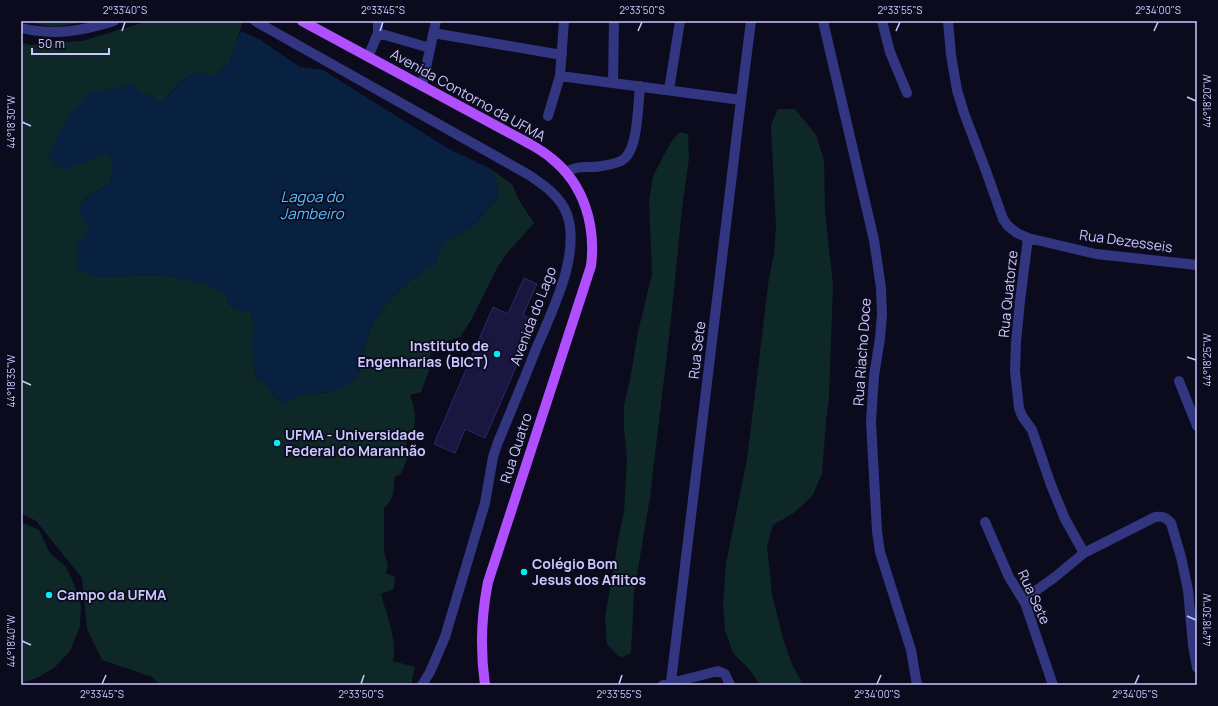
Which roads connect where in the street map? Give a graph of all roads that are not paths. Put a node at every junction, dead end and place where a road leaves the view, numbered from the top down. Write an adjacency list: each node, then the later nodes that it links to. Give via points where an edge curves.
1 (114, 21): 13 (street, via 88,29 63,32)
2 (255, 21): 38 (street, Avenida do Lago, via 530,175 552,191 567,215 570,251 561,288 498,442 484,503 447,630 438,655)
3 (302, 21): 18 (main road, Avenida Contorno da UFMA)
4 (378, 21): 14 (street)
5 (436, 21): 15 (street)
6 (564, 21): 17 (street)
7 (614, 21): 20 (street)
8 (680, 21): 23 (street)
9 (751, 21): 25 (street, Rua Sete)
10 (823, 21): 41 (street, Rua Riacho Doce, via 874,240 881,288 882,315 871,422 877,531 880,552 911,650)
11 (882, 21): 24 (street, via 890,52)
12 (948, 21): 29 (street, Rua Quatorze, via 957,90 964,114 1003,219 1017,233)
13 (21, 28)
14 (378, 32): 16 (street); 18 (street)
15 (434, 33): 16 (street); 17 (street)
16 (430, 48): 21 (street)
17 (562, 54): 19 (street)
18 (368, 57): 21 (main road, Avenida Contorno da UFMA)
19 (560, 76): 20 (street); 26 (street)
20 (613, 83): 22 (street)
21 (422, 86): 27 (main road, Avenida Contorno da UFMA, via 530,144)
22 (640, 86): 23 (street); 27 (street, via 634,142 626,158 611,165 574,168)
23 (669, 90): 25 (street)
24 (907, 93)
25 (741, 100): 37 (street, Rua Sete)
26 (548, 116)
27 (566, 172): 28 (main road, Avenida Contorno da UFMA, via 581,195)
28 (591, 223): 39 (main road, Rua Quatro, via 591,266 488,582 481,634)
29 (1028, 238): 30 (street, Rua Dezesseis, via 1096,254); 34 (street, Rua Quatorze, via 1016,342 1015,372 1019,408 1032,430 1051,485)
30 (1197, 265)
31 (1179, 381): 32 (street)
32 (1197, 426)
33 (985, 522): 35 (street, Rua Sete, via 1009,577)
34 (1084, 553): 35 (street, via 1055,578); 36 (street, via 1155,517 1162,516 1168,519 1181,557 1188,590)
35 (1023, 600): 42 (street, Rua Sete)
36 (1197, 668)
37 (667, 683): 40 (street, via 721,671)
38 (422, 685)
39 (486, 685)
40 (730, 685)
41 (918, 685)
42 (1053, 685)

